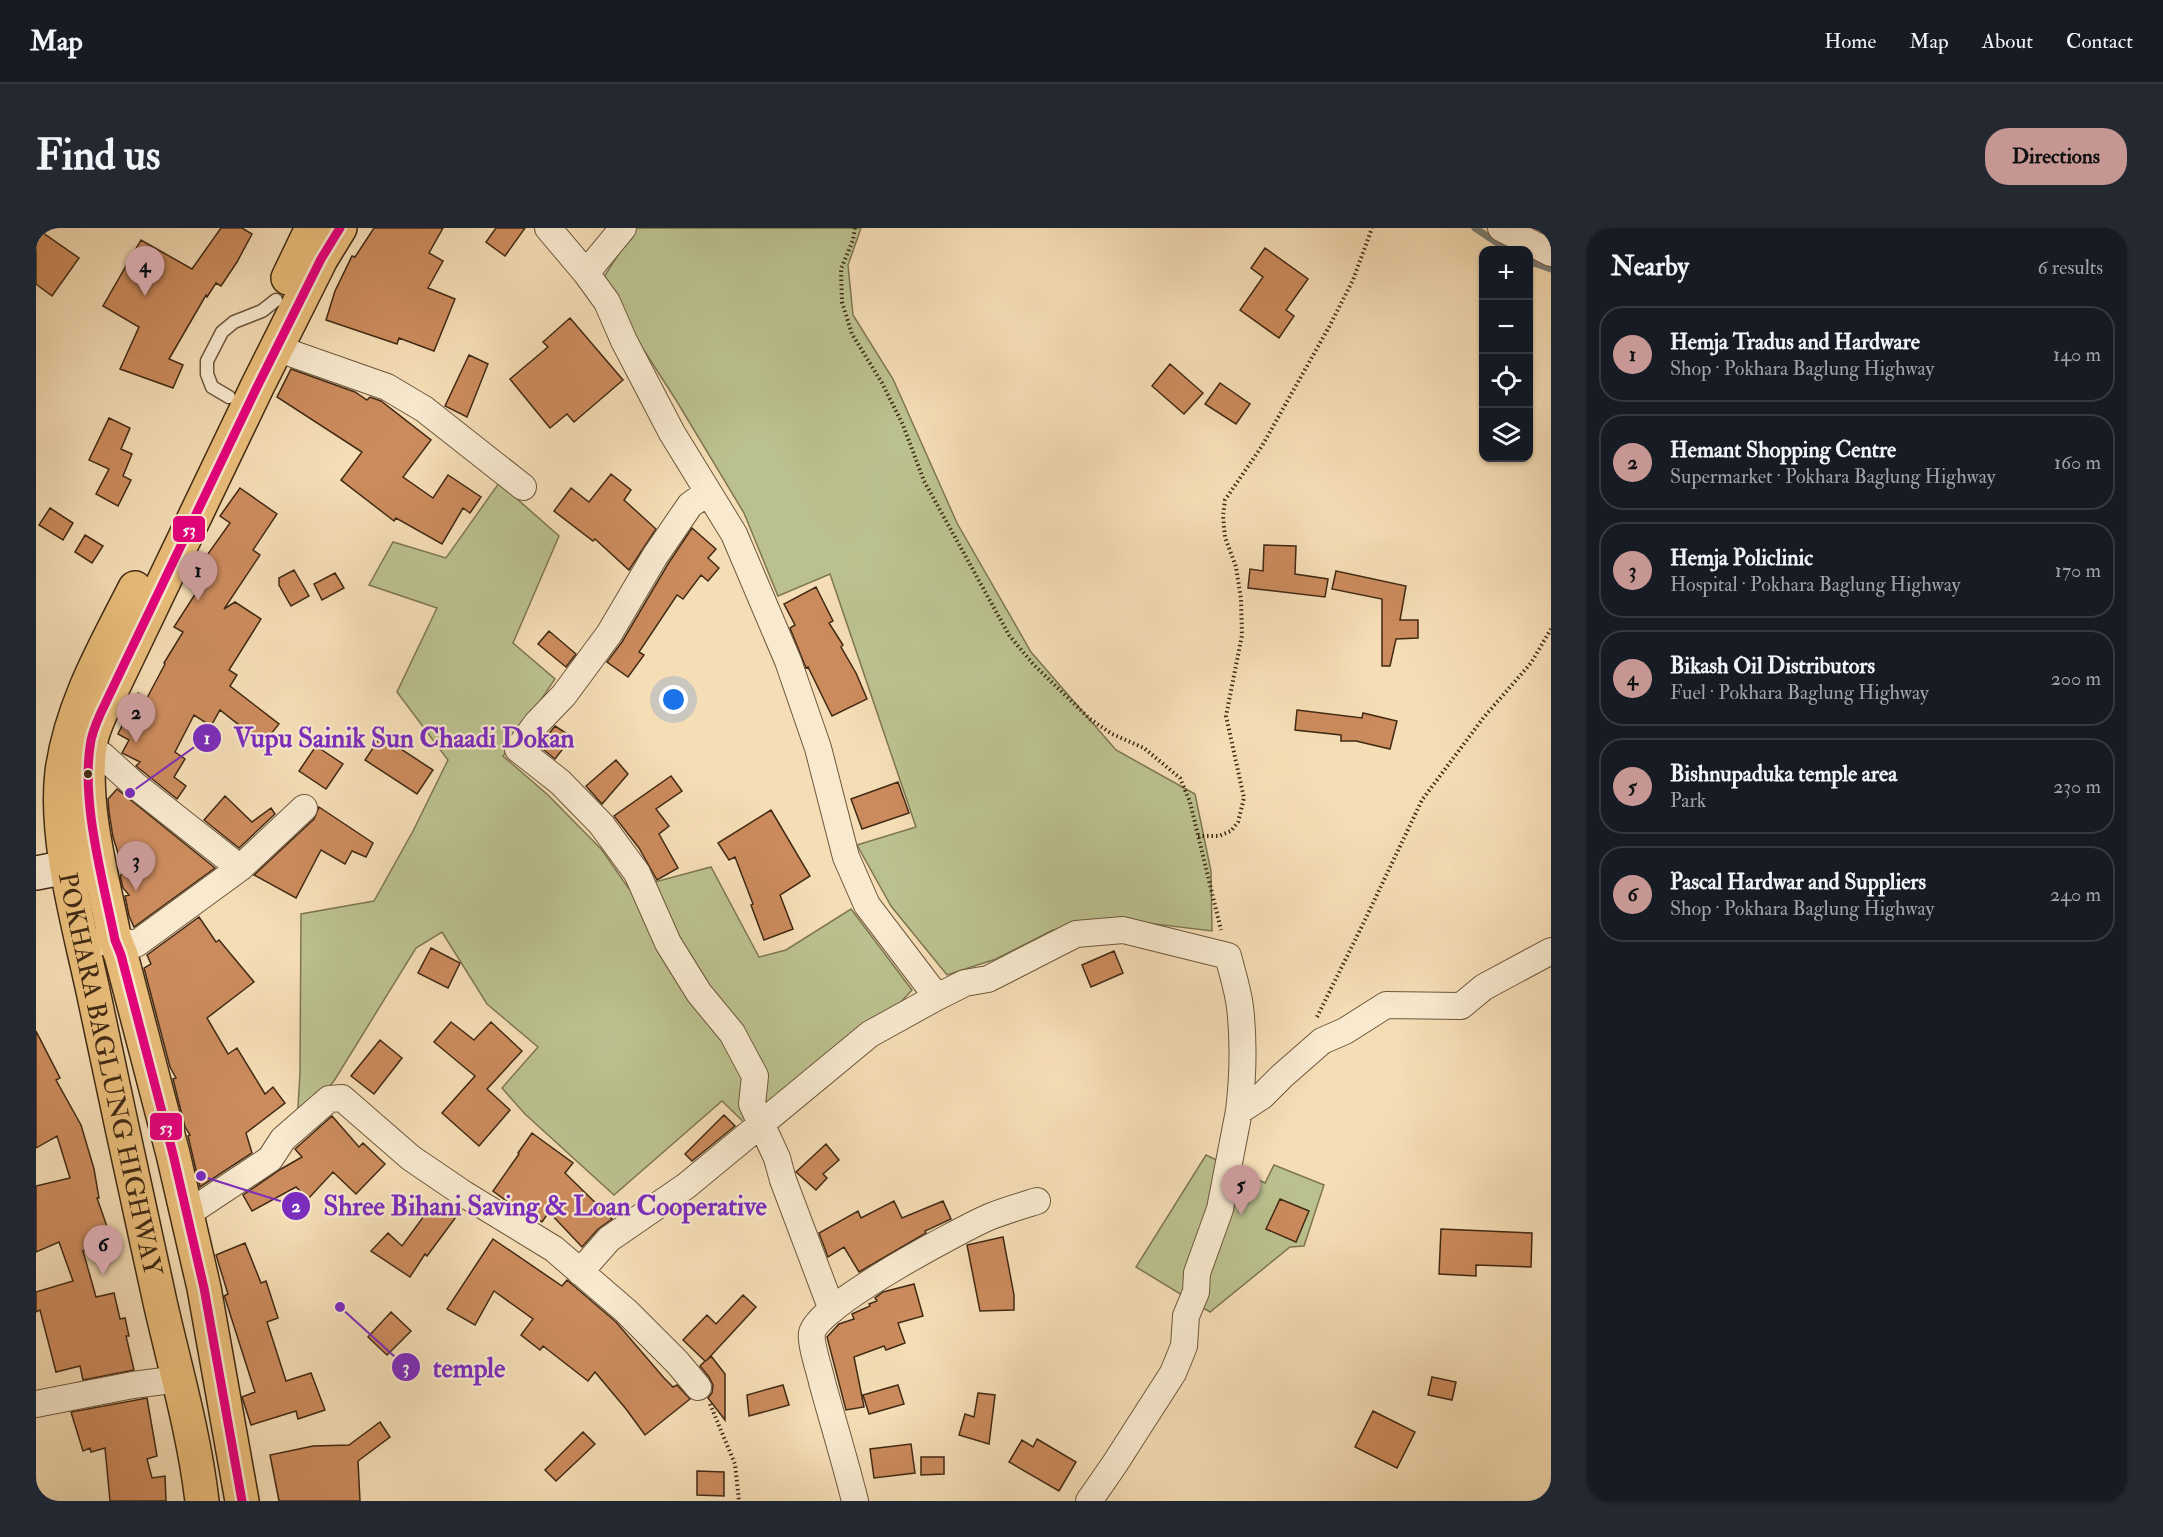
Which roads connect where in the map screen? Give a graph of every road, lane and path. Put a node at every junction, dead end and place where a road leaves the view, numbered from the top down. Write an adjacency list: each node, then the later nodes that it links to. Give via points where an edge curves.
1 (312, 228): 18 (highway, POKHARA BAGLUNG HIGHWAY, via 78,706 70,729 61,789)
2 (340, 228): 10 (highway, POKHARA BAGLUNG HIGHWAY)
3 (548, 228): 9 (street)
4 (623, 228): 9 (street)
5 (855, 228): 16 (path, via 841,269 842,302 852,334 903,425 924,481 1009,635 1090,719 1143,748 1180,778)
6 (1372, 228): 16 (path, via 1353,280 1329,327 1262,446 1226,500 1225,537 1236,567 1242,635 1226,716 1244,798 1238,822 1231,831 1219,836)
7 (1501, 228): 8 (street)
8 (1551, 253)
9 (586, 273): 12 (street, via 607,302 672,433)
10 (276, 348): 11 (street, via 387,387 424,410); 14 (highway, POKHARA BAGLUNG HIGHWAY, via 105,702)
11 (523, 487)
12 (708, 492): 25 (street, via 734,534 788,661 818,748 846,857 867,905); 28 (street, via 690,505 609,634 518,749 560,782 601,824 637,873 668,943 699,993 732,1033 755,1076 752,1104)
13 (1551, 629): 26 (path, via 1531,663 1484,717 1422,800 1316,1018)
14 (90, 748): 17 (highway, POKHARA BAGLUNG HIGHWAY, via 88,783); 19 (street)
15 (304, 808): 19 (street)
16 (1198, 836): 24 (path)
17 (100, 865): 18 (street); 21 (highway, POKHARA BAGLUNG HIGHWAY)
18 (67, 867): 20 (street); 23 (highway, POKHARA BAGLUNG HIGHWAY)
19 (240, 868): 21 (street, via 136,944)
20 (36, 873)
21 (115, 940): 23 (street, via 99,942); 30 (highway, POKHARA BAGLUNG HIGHWAY)
22 (1551, 951): 26 (street, via 1484,987 1461,1006 1386,1005 1322,1041)
23 (85, 954): 33 (highway, POKHARA BAGLUNG HIGHWAY)
24 (1228, 956): 25 (street, via 1123,930 1076,934 988,979 965,982); 27 (street, via 1240,1005 1243,1081)
25 (937, 997): 28 (street, via 870,1034)
26 (1307, 1054): 27 (street, via 1262,1096)
27 (1239, 1111): 40 (street, via 1220,1209 1186,1316 1184,1346 1173,1373)
28 (760, 1123): 31 (street, via 686,1186 609,1239); 32 (street, via 777,1158)
29 (1037, 1201): 32 (street, via 991,1216 943,1239)
30 (187, 1214): 31 (street, via 270,1159 283,1139 329,1099 342,1098 411,1158 554,1249); 37 (highway, POKHARA BAGLUNG HIGHWAY)
31 (580, 1272): 34 (street, via 626,1311)
32 (832, 1310): 39 (street, via 817,1323 812,1334)
33 (179, 1379): 35 (street); 36 (highway, POKHARA BAGLUNG HIGHWAY)
34 (698, 1386): 38 (path, via 712,1408 735,1464)
35 (36, 1404)
36 (202, 1501)
37 (242, 1501)
38 (739, 1501)
39 (855, 1501)
40 (1089, 1501)

